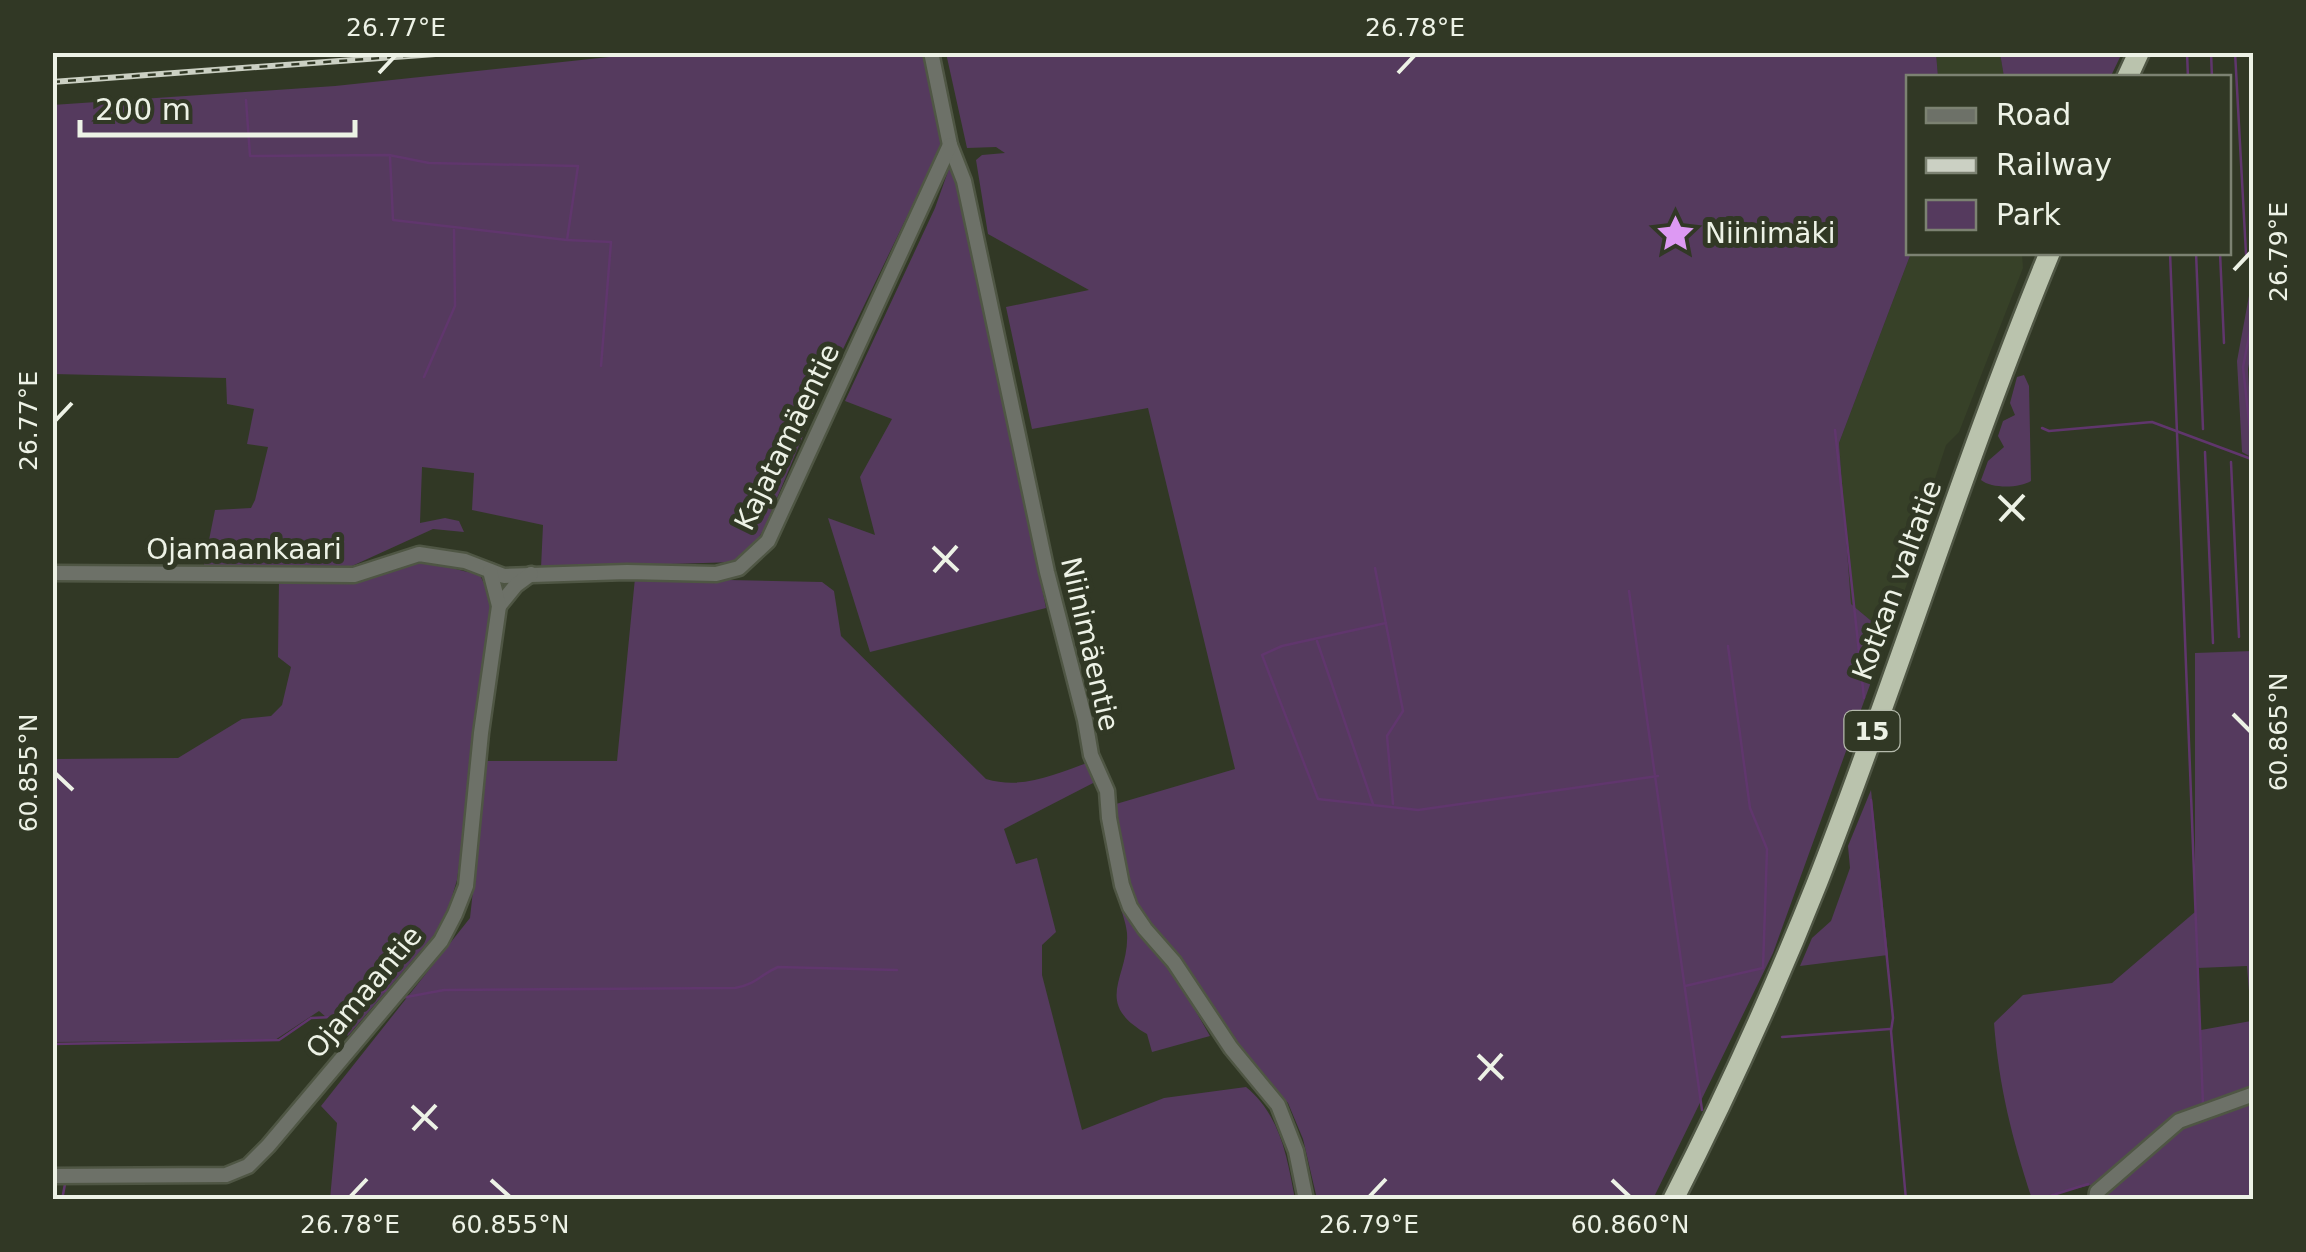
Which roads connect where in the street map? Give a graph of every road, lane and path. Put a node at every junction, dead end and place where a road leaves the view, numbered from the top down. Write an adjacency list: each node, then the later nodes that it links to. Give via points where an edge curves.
1 (931, 52): 4 (street, Niinimäentie)
2 (2139, 52): 3 (highway)
3 (2128, 75)
4 (950, 145): 8 (street, Kajatamäentie, via 757,555 716,574); 12 (street, Niinimäentie, via 964,181 1046,572 1091,755 1107,791 1130,907 1278,1106)
5 (2049, 255): 13 (highway, Kotkan valtatie / 15, via 1817,883)
6 (490, 571): 7 (street, Ojamaankaari, via 419,554 354,575); 8 (street, Kajatamäentie); 9 (street, Ojamaantie)
7 (52, 573)
8 (531, 574): 9 (street)
9 (500, 606): 11 (street, Ojamaantie, via 466,886 440,941 248,1166 212,1177)
10 (2254, 1094): 14 (street, via 2179,1121 2097,1192)
11 (52, 1176)
12 (1306, 1200)
13 (1673, 1200)
14 (2096, 1200)

